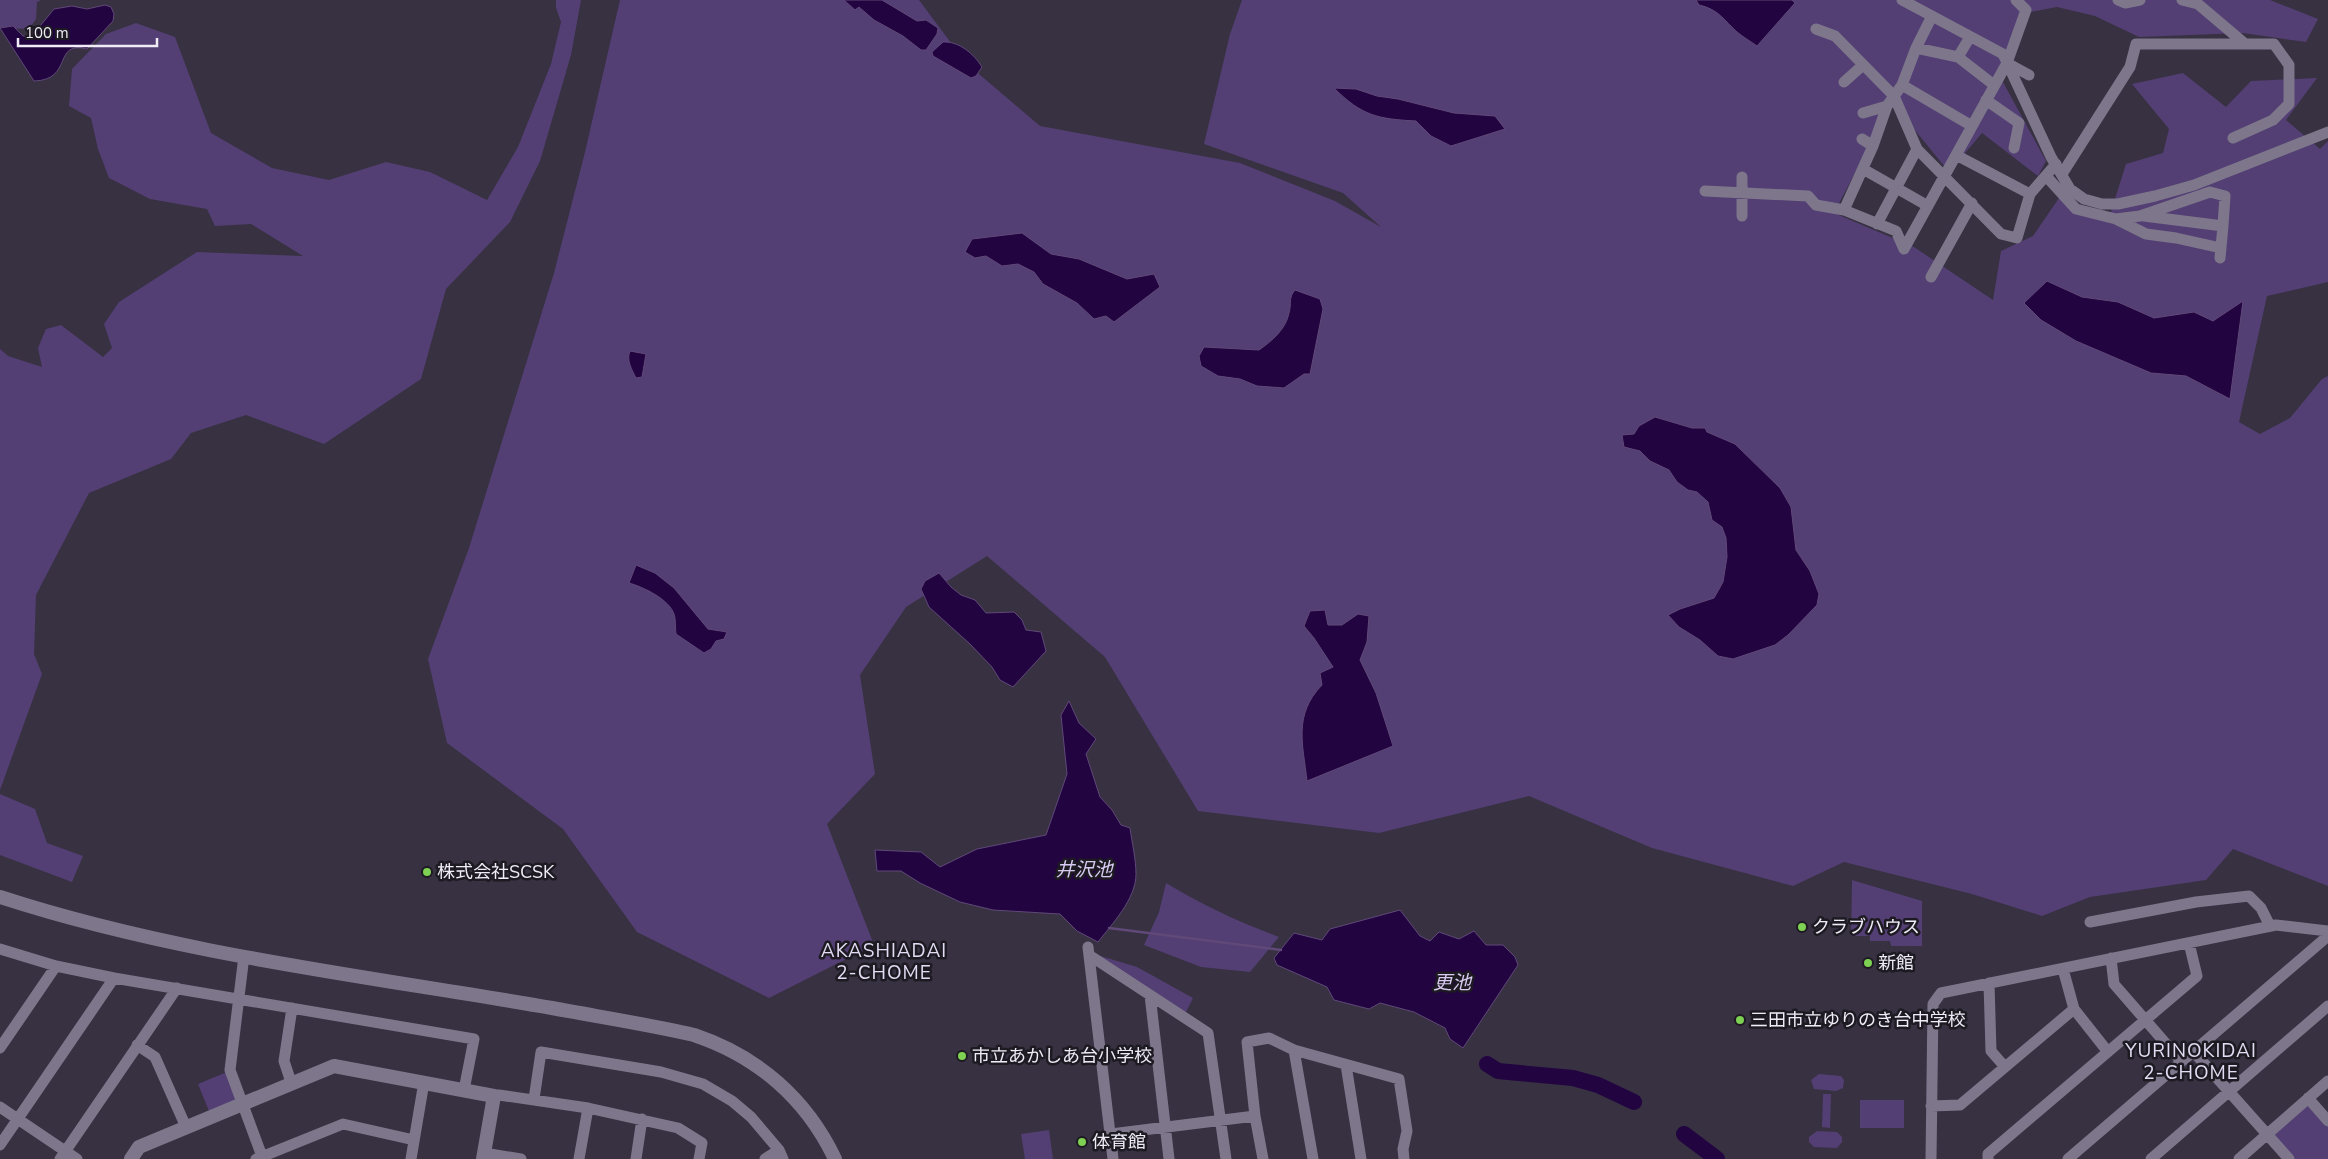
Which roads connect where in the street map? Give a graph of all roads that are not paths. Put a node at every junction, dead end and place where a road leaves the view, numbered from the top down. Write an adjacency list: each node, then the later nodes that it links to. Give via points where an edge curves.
1 (1902, 0): 6 (street)
2 (2016, 0): 12 (street, via 2026,10)
3 (2118, 0): 4 (street, via 2125,3)
4 (2140, 0)
5 (2182, 0): 9 (street, via 2198,4)
6 (1932, 16): 8 (street); 10 (street)
7 (1816, 30): 13 (street, via 1835,36)
8 (1970, 37): 11 (street); 12 (street, via 2003,54)
9 (2244, 43): 23 (street, via 2274,44 2288,65 2289,104 2273,120); 30 (street, via 2136,44 2130,67)
10 (1916, 48): 11 (street); 16 (street)
11 (1958, 57): 17 (street)
12 (2007, 63): 14 (street); 17 (street); 30 (street)
13 (1863, 65): 15 (street); 19 (street)
14 (2029, 75)
15 (1844, 82)
16 (1902, 84): 19 (street); 21 (street)
17 (1994, 85): 18 (street)
18 (1986, 100): 21 (street); 26 (street, via 2019,123)
19 (1890, 101): 20 (street); 25 (street); 27 (street)
20 (1863, 113)
21 (1972, 126): 28 (street)
22 (2328, 132): 30 (street, via 2194,185 2118,204 2084,199 2070,189)
23 (2233, 138)
24 (1862, 139): 25 (street)
25 (1873, 146): 29 (street)
26 (2014, 148)
27 (1917, 149): 31 (street); 34 (street)
28 (1956, 155): 31 (street); 37 (street)
29 (1864, 169): 34 (street); 41 (street)
30 (2059, 169): 32 (street)
31 (1945, 175): 39 (street); 40 (street)
32 (2046, 176): 37 (street); 44 (street, via 2076,209)
33 (1742, 177): 36 (street)
34 (1897, 188): 40 (street); 46 (street)
35 (1705, 191): 36 (street)
36 (1742, 192): 41 (street, via 1808,196 1816,205); 42 (street)
37 (2030, 194): 39 (street, via 2017,238 2001,234)
38 (2188, 201): 43 (street); 45 (street); 47 (street, via 2210,192 2226,196)
39 (1972, 203): 48 (street)
40 (1928, 206): 46 (street, via 1904,249 1896,232)
41 (1844, 210): 46 (street)
42 (1742, 216)
43 (2140, 216): 44 (street); 45 (street)
44 (2116, 219): 47 (street, via 2146,234 2176,238 2221,253)
45 (2184, 220): 47 (street)
46 (1878, 224)
47 (2223, 226)
48 (1931, 277)
49 (0, 896): 56 (street, via 118,931)
50 (2090, 922): 51 (street, via 2196,902 2249,896 2261,908)
51 (2270, 926): 52 (street); 54 (street)
52 (2328, 931)
53 (2328, 936): 72 (street)
54 (2189, 943): 57 (street); 68 (street, via 2197,976)
55 (0, 949): 58 (street)
56 (244, 956): 64 (street); 112 (street, via 670,1029 716,1042 758,1065 793,1096 824,1137)
57 (2112, 958): 59 (street); 68 (street, via 2114,984)
58 (56, 966): 60 (street); 70 (street)
59 (2063, 969): 61 (street); 67 (street)
60 (114, 978): 62 (street); 90 (street)
61 (1989, 983): 76 (street, via 1991,1051); 86 (street, via 1941,993 1933,1004)
62 (177, 988): 64 (street); 69 (street)
63 (1150, 995): 92 (street, via 1208,1033); 95 (street); 96 (street, via 1088,951)
64 (238, 998): 66 (street); 85 (street, via 230,1070)
65 (2328, 1006): 81 (street)
66 (292, 1008): 78 (street, via 284,1061); 80 (street, via 474,1039)
67 (2074, 1009): 73 (street); 76 (street)
68 (2145, 1021): 73 (street); 74 (street)
69 (137, 1046): 94 (street, via 155,1057); 100 (street)
70 (0, 1048)
71 (1294, 1050): 75 (street); 89 (street, via 1269,1038 1247,1042); 117 (street)
72 (2193, 1051): 74 (street); 81 (street)
73 (2108, 1052): 121 (street, via 1988,1154)
74 (2181, 1061): 122 (street)
75 (1346, 1065): 118 (street); 119 (street, via 1399,1079 1407,1131 1402,1149)
76 (2005, 1067): 86 (street, via 1960,1105)
77 (2328, 1081): 83 (street)
78 (291, 1082): 79 (street, via 334,1066); 85 (street)
79 (424, 1082): 80 (street); 98 (street)
80 (464, 1090): 82 (street)
81 (2230, 1093): 97 (street); 123 (street)
82 (494, 1096): 84 (street); 102 (street)
83 (2308, 1098): 93 (street); 97 (street)
84 (534, 1099): 88 (street); 101 (street, via 541,1052 661,1072 703,1084 732,1101 752,1117)
85 (242, 1103): 94 (street); 103 (street)
86 (1931, 1106): 120 (street)
87 (0, 1107): 90 (street)
88 (588, 1108): 91 (street); 108 (street)
89 (1255, 1116): 92 (street); 116 (street)
90 (18, 1119): 99 (street); 100 (street)
91 (642, 1119): 109 (street); 110 (street, via 678,1128 702,1143)
92 (1221, 1120): 95 (street); 115 (street)
93 (2328, 1122)
94 (186, 1127): 105 (street, via 139,1147)
95 (1165, 1128): 96 (street); 114 (street)
96 (1111, 1134): 113 (street)
97 (2267, 1134): 124 (street); 125 (street)
98 (414, 1140): 103 (street, via 343,1124); 106 (street)
99 (0, 1145)
100 (62, 1155): 104 (street)
101 (781, 1155): 111 (street)
102 (484, 1156): 107 (street)
103 (260, 1158)
104 (77, 1159)
105 (131, 1159)
106 (411, 1159)
107 (521, 1159)
108 (579, 1159)
109 (636, 1159)
110 (699, 1159)
111 (765, 1159)
112 (835, 1159)
113 (1113, 1159)
114 (1169, 1159)
115 (1226, 1159)
116 (1263, 1159)
117 (1313, 1159)
118 (1361, 1159)
119 (1404, 1159)
120 (1931, 1159)
121 (1988, 1159)
122 (2068, 1159)
123 (2151, 1159)
124 (2239, 1159)
125 (2289, 1159)

